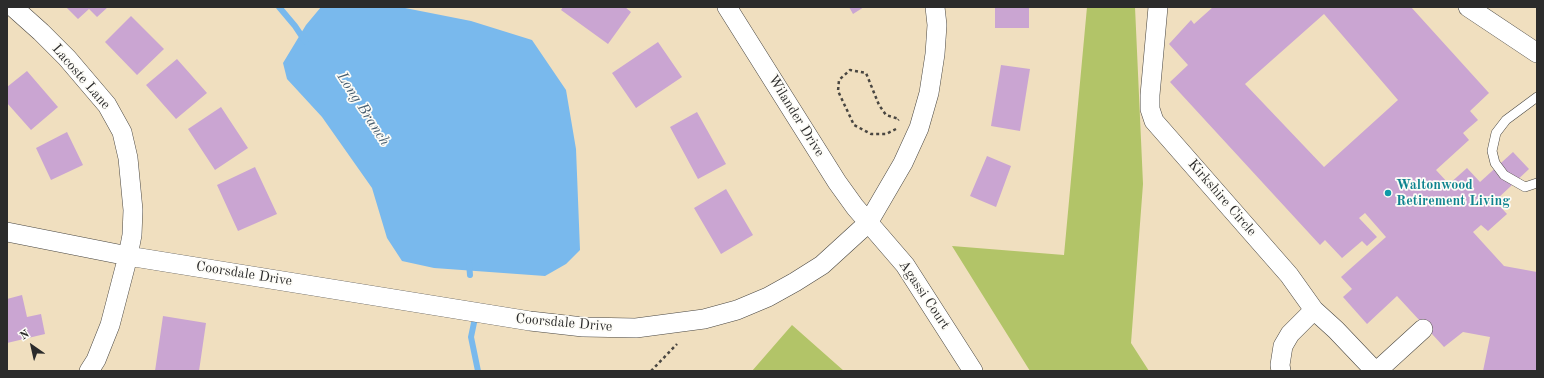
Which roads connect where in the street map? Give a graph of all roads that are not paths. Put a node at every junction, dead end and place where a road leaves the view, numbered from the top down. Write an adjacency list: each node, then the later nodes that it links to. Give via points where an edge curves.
1 (12, 7): 11 (street, Lacoste Lane, via 41,32 88,82 107,105 122,132 128,158 133,210)
2 (727, 7): 9 (street, Wilander Drive, via 837,182)
3 (935, 7): 9 (street, Coorsdale Drive, via 935,54 929,93 919,128 903,163)
4 (1158, 7): 12 (street, Kirkshire Circle, via 1150,95 1154,121 1289,275)
5 (1468, 7): 6 (street)
6 (1537, 53)
7 (1537, 96): 8 (lane, via 1506,120 1496,133 1492,151 1495,163 1504,175 1525,188)
8 (1537, 183)
9 (868, 223): 11 (street, Coorsdale Drive, via 822,265 768,297 737,310 704,319 636,328 583,327 530,321); 15 (street, Agassi Court, via 905,265)
10 (7, 232): 11 (street, Coorsdale Drive)
11 (128, 256): 14 (street, Lacoste Lane, via 110,325)
12 (1314, 310): 16 (street, via 1290,334 1283,346); 17 (street, Kirkshire Circle)
13 (1423, 329): 17 (street)
14 (89, 371)
15 (973, 371)
16 (1281, 371)
17 (1376, 371)

